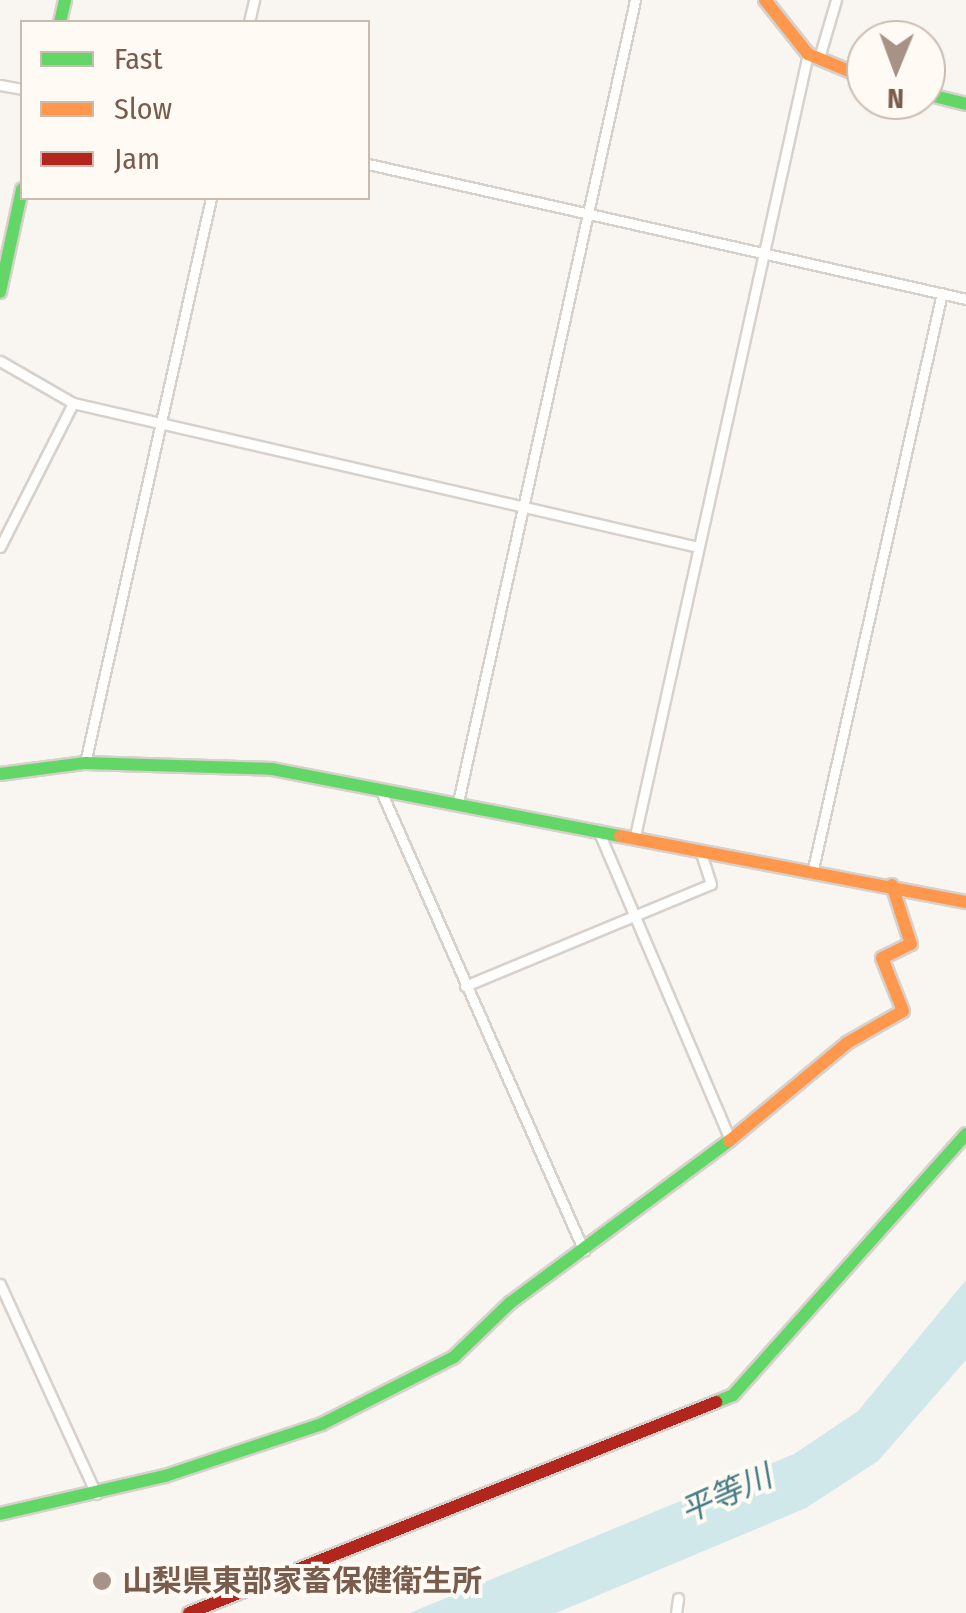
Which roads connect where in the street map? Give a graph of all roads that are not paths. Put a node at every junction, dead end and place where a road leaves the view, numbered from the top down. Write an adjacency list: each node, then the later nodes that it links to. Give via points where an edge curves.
1 (635, 0): 9 (street)
2 (765, 0): 4 (street)
3 (836, 0): 4 (street)
4 (813, 58): 5 (street); 10 (street)
5 (846, 70)
6 (370, 164): 9 (street)
7 (20, 198): 11 (street)
8 (211, 200): 16 (street)
9 (588, 214): 10 (street); 17 (street)
10 (764, 251): 12 (street); 18 (street)
11 (0, 292)
12 (942, 294): 13 (street); 27 (street)
13 (966, 299)
14 (0, 361): 15 (street)
15 (72, 404): 16 (street); 19 (street)
16 (162, 425): 17 (street); 20 (street)
17 (522, 505): 18 (street); 23 (street)
18 (698, 546): 25 (street)
19 (0, 547)
20 (84, 763): 21 (street); 22 (street, via 272,769)
21 (0, 774)
22 (378, 786): 23 (street); 31 (street)
23 (458, 802): 24 (street)
24 (598, 830): 25 (street); 30 (street)
25 (635, 836): 26 (street)
26 (700, 849): 27 (street); 30 (street, via 711,884)
27 (813, 868): 28 (street)
28 (892, 885): 29 (street); 33 (street, via 911,944 882,958 903,1011 870,1025)
29 (966, 902)
30 (633, 914): 31 (street); 33 (street)
31 (465, 986): 34 (street)
32 (966, 1134): 39 (street, via 733,1395)
33 (730, 1140): 34 (street)
34 (584, 1251): 36 (street, via 510,1303 434,1370 322,1424)
35 (0, 1284): 36 (street)
36 (96, 1494): 37 (street)
37 (0, 1514)
38 (678, 1598): 40 (street)
39 (189, 1613)
40 (676, 1613)

